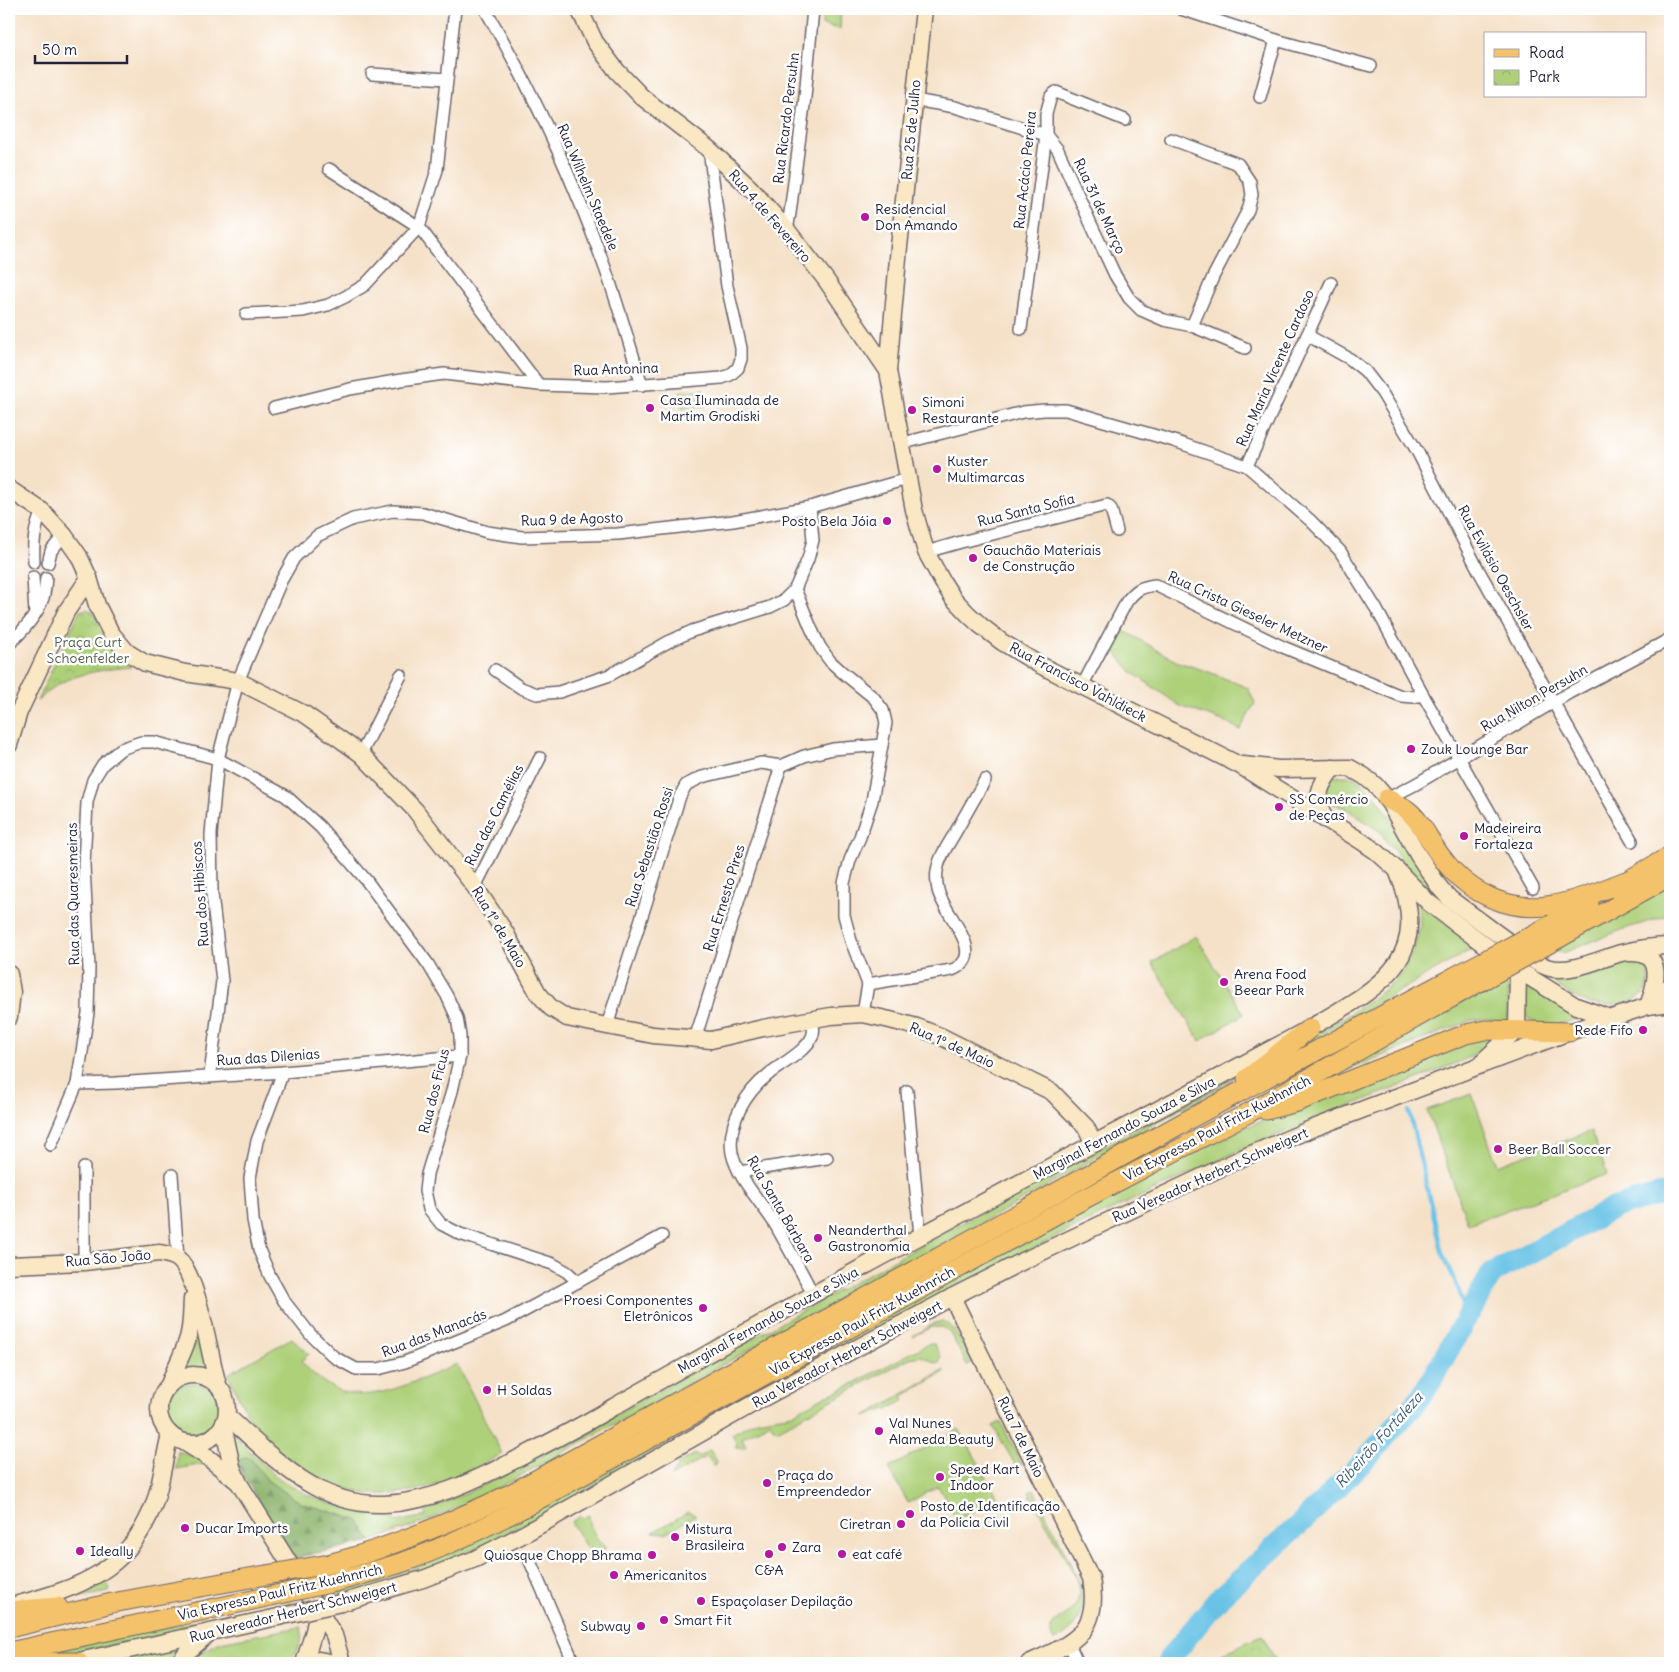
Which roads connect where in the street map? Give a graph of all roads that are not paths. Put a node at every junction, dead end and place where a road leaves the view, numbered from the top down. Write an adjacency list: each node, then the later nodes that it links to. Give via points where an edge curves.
1 (455, 9): 10 (street)
2 (485, 9): 28 (street, Rua Wilhelm Staedele, via 519,68 562,161 605,268)
3 (579, 9): 16 (street, Rua 4 de Fevereiro, via 594,42 617,71 642,97)
4 (813, 9): 19 (street, Rua Ricardo Persuhn, via 805,97)
5 (924, 9): 12 (street, Rua 25 de Julho)
6 (1181, 9): 7 (street)
7 (1276, 40): 8 (street); 11 (street)
8 (1371, 66)
9 (372, 74): 10 (street)
10 (447, 80): 18 (street, via 437,170)
11 (1260, 97)
12 (914, 100): 14 (street, via 955,106); 26 (street, Rua 25 de Julho)
13 (1126, 120): 14 (street, Rua Acácio Pereira, via 1056,92 1048,102)
14 (1046, 134): 22 (street, Rua 31 de Março, via 1058,150 1090,224 1129,298 1141,310 1164,320); 23 (street, Rua Acácio Pereira)
15 (1171, 139): 22 (street, via 1238,164 1250,182 1252,195 1248,210)
16 (709, 149): 19 (street, Rua 4 de Fevereiro, via 751,189); 28 (street, Rua Antonina, via 727,286 741,359 738,368 722,378)
17 (329, 169): 18 (street)
18 (419, 227): 21 (street, via 365,285 346,297 303,311); 27 (street)
19 (786, 230): 26 (street, Rua 4 de Fevereiro, via 826,280)
20 (1331, 283): 24 (street, Rua Maria Vicente Cardoso)
21 (246, 314)
22 (1192, 326): 25 (street, Rua 31 de Março)
23 (1021, 329)
24 (1307, 335): 31 (street, Rua Maria Vicente Cardoso); 53 (street, Rua Evilásio Oeschsler, via 1350,359 1365,371 1382,393)
25 (1245, 348)
26 (888, 371): 30 (street, Rua Francisco Vahldieck)
27 (539, 385): 28 (street, Rua Antonina); 29 (street, Rua Antonina, via 444,374 350,389)
28 (642, 385)
29 (274, 408)
30 (900, 444): 31 (street, via 1023,412 1066,410); 32 (street, Rua Francisco Vahldieck)
31 (1247, 466): 52 (street, via 1311,521 1340,551 1377,610)
32 (907, 479): 34 (street, Rua 9 de Agosto); 38 (street, Rua Francisco Vahldieck)
33 (9, 489): 35 (street, Rua 1º de Maio)
34 (810, 507): 44 (street, via 813,540); 50 (street, Rua 9 de Agosto, via 733,522 569,536 522,537 487,532 423,513 393,511 353,519 317,536 294,558)
35 (42, 511): 37 (street, Rua 1º de Maio); 39 (street, via 33,538)
36 (1117, 531): 38 (street, Rua Santa Sofia, via 1111,508 1107,505)
37 (64, 535): 40 (street, via 51,551); 43 (street, Rua 1º de Maio)
38 (926, 552): 51 (street, Rua Francisco Vahldieck, via 953,598 980,626 1038,664)
39 (34, 562)
40 (48, 563)
41 (33, 577): 45 (street)
42 (46, 578): 45 (street, via 44,597)
43 (89, 578): 50 (street, Rua 1º de Maio, via 97,605 111,633 127,652 145,662 177,671); 54 (street, via 66,612 49,647 19,712)
44 (796, 589): 48 (street, via 770,608 692,631 610,675 559,692 537,694 521,688); 55 (street, via 811,628 830,661 874,698 883,710 886,724)
45 (34, 613): 47 (street)
46 (1670, 639): 53 (street, Rua Nilton Persuhn)
47 (9, 644)
48 (495, 670)
49 (400, 675): 56 (street)
50 (238, 682): 56 (street, Rua 1º de Maio, via 306,714); 59 (street, Rua dos Hibiscos)
51 (1082, 686): 52 (street, Rua Crista Gieseler Metzner, via 1132,594 1142,586 1155,585 1283,647 1401,696); 60 (street, Rua Francisco Vahldieck)
52 (1423, 695): 58 (street)
53 (1554, 702): 58 (street, Rua Nilton Persuhn); 66 (street, Rua Evilásio Oeschsler)
54 (9, 745)
55 (882, 745): 61 (street, Rua Sebastião Rossi, via 833,749); 78 (street, via 872,801 844,883 844,914)
56 (361, 754): 71 (street, Rua 1º de Maio, via 415,810)
57 (540, 758): 71 (street, Rua das Camélias)
58 (1459, 759): 64 (street, Rua Nilton Persuhn); 72 (street)
59 (218, 760): 92 (street, Rua dos Ficus, via 286,796 320,828 366,880 428,964 447,996 457,1018); 95 (street, Rua dos Hibiscos, via 211,834 212,894 222,981); 96 (street, Rua das Quaresmeiras, via 154,742 141,742 121,749 103,764 93,780 87,802 84,865 88,1013)
60 (1239, 765): 62 (street, Rua Francisco Vahldieck, via 1279,769); 65 (street, Rua Francisco Vahldieck)
61 (781, 766): 87 (street, Rua Sebastião Rossi, via 760,763 694,780 682,790); 91 (street, Rua Ernesto Pires)
62 (1333, 768): 64 (street, Rua Francisco Vahldieck, via 1350,768 1376,785); 65 (street, via 1320,789 1319,805)
63 (985, 780): 78 (street, via 943,854 937,871 938,890 944,907 966,946 964,962 952,970)
64 (1387, 798): 70 (main road, via 1416,819 1457,876 1494,900 1534,908 1568,902); 75 (street, Rua Francisco Vahldieck, via 1440,888 1450,899 1536,962 1561,969)
65 (1324, 819): 68 (street, Rua Francisco Vahldieck, via 1361,841)
66 (1632, 841)
67 (1670, 856): 70 (main road, Via Expressa Paul Fritz Kuehnrich)
68 (1397, 870): 76 (street, Rua Francisco Vahldieck, via 1429,903); 88 (street, Marginal Fernando Souza e Silva, via 1410,916 1407,946 1398,963 1363,997)
69 (1670, 876): 73 (main road, Via Expressa Paul Fritz Kuehnrich)
70 (1626, 881): 73 (main road, Via Expressa Paul Fritz Kuehnrich)
71 (475, 887): 87 (street, Rua 1º de Maio, via 505,932 538,993 551,1008 567,1018)
72 (1533, 888)
73 (1556, 931): 79 (main road, Via Expressa Paul Fritz Kuehnrich, bridge)
74 (1670, 946): 75 (street, Rua Francisco Vahldieck, via 1651,946)
75 (1621, 953): 82 (street, via 1639,952 1654,966 1657,976)
76 (1518, 970): 85 (street, Rua Francisco Vahldieck, via 1576,1006); 89 (street)
77 (9, 974): 84 (street, via 12,992)
78 (868, 984): 83 (street)
79 (1459, 984): 98 (main road, Via Expressa Paul Fritz Kuehnrich); 99 (main road, Via Expressa Paul Fritz Kuehnrich)
80 (1670, 986): 82 (street)
81 (1670, 1003): 82 (street)
82 (1648, 1006): 85 (street)
83 (863, 1014): 86 (street, Rua 1º de Maio); 101 (street, Rua 1º de Maio, via 925,1030 1037,1083 1052,1092 1074,1114 1086,1127)
84 (9, 1017)
85 (1610, 1018): 90 (street, Rua Vereador Herbert Schweigert)
86 (812, 1019): 91 (street, Rua 1º de Maio, via 725,1038); 104 (street, Rua Santa Bárbara, via 814,1028 808,1043 767,1075 737,1114 732,1154)
87 (607, 1026): 91 (street, Rua 1º de Maio)
88 (1310, 1028): 99 (main road, via 1262,1068); 101 (street, Marginal Fernando Souza e Silva)
89 (1517, 1030): 90 (main road); 93 (street); 98 (main road, via 1485,1030 1466,1034 1297,1102 1273,1110)
90 (1569, 1032): 93 (street, Rua Vereador Herbert Schweigert)
91 (695, 1039)
92 (460, 1056): 94 (street, Rua das Dilenias); 111 (street, Rua dos Ficus, via 427,1174 425,1191 429,1210 441,1224 552,1264)
93 (1476, 1067): 114 (street, Rua Vereador Herbert Schweigert, via 1242,1158)
94 (283, 1072): 95 (street, Rua das Dilenias); 111 (street, Rua das Manacás, via 257,1141 250,1178 259,1250 284,1301 310,1334 334,1357 356,1369 378,1370 405,1362 506,1321)
95 (210, 1076): 96 (street, Rua das Dilenias)
96 (77, 1084): 100 (street, Rua das Quaresmeiras)
97 (907, 1091): 107 (street)
98 (1250, 1112): 128 (main road, Via Expressa Paul Fritz Kuehnrich, bridge, via 1073,1205 523,1508 464,1537 414,1558 335,1582)
99 (1195, 1116): 121 (main road, Via Expressa Paul Fritz Kuehnrich, bridge, via 512,1493 457,1519 405,1541 329,1564)
100 (51, 1144)
101 (1094, 1144): 107 (street, Marginal Fernando Souza e Silva)
102 (827, 1158): 104 (street)
103 (84, 1168): 109 (street)
104 (739, 1172): 113 (street, Rua Santa Bárbara, via 774,1223)
105 (172, 1175): 108 (street)
106 (662, 1236): 111 (street, Rua das Manacás)
107 (920, 1236): 113 (street, Marginal Fernando Souza e Silva)
108 (178, 1259): 109 (street, Rua São João, via 159,1253); 112 (street)
109 (84, 1262): 110 (street, Rua São João)
110 (9, 1265)
111 (578, 1282)
112 (192, 1284): 115 (street, via 187,1341); 116 (street)
113 (813, 1294): 117 (street, Marginal Fernando Souza e Silva, via 554,1440 457,1487 416,1500 381,1504 327,1494 284,1468)
114 (952, 1297): 126 (street, Rua Vereador Herbert Schweigert, bridge, via 756,1402 491,1551 450,1569 341,1603); 127 (street, Rua 7 de Maio, via 1090,1578 1093,1611 1080,1635)
115 (169, 1385): 116 (street, via 194,1375); 118 (street, via 160,1400 159,1409 164,1427)
116 (218, 1385): 117 (street, via 227,1405)
117 (225, 1421): 118 (street, via 218,1433 201,1442 192,1443); 119 (street, via 232,1467)
118 (176, 1437): 119 (street); 122 (street, via 143,1529 117,1561 82,1584)
119 (239, 1482): 124 (street)
120 (529, 1560): 135 (street)
121 (112, 1603): 123 (main road); 125 (main road, Via Expressa Paul Fritz Kuehnrich)
122 (9, 1607)
123 (9, 1610)
124 (318, 1612): 132 (street); 134 (street, via 334,1635)
125 (9, 1628)
126 (210, 1633): 130 (street, Rua Vereador Herbert Schweigert); 131 (street, via 186,1653)
127 (1069, 1644): 136 (street, Rua 7 de Maio); 137 (street)
128 (9, 1652)
129 (9, 1662): 130 (main road)
130 (78, 1663)
131 (180, 1663)
132 (305, 1663): 133 (street, via 319,1660)
133 (335, 1663)
134 (342, 1663)
135 (574, 1663)
136 (1030, 1663)
137 (1078, 1663)

